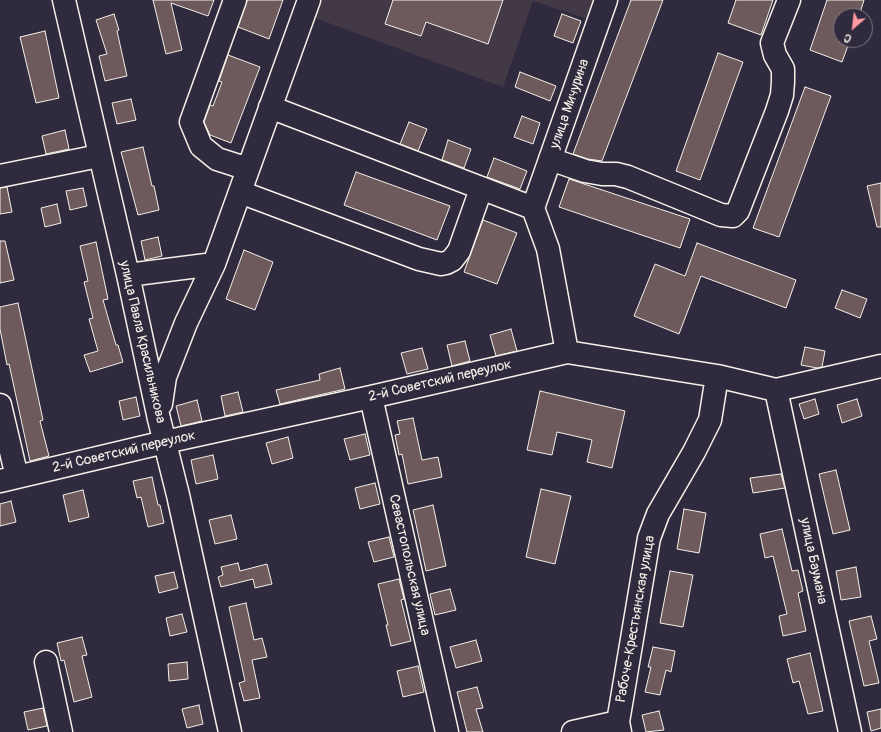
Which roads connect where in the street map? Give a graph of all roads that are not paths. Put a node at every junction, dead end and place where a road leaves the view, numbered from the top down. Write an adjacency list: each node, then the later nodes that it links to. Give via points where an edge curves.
1 (64, 0): 7 (street, улица Павла Красильникова)
2 (235, 0): 9 (street, via 191,122 201,146 217,158)
3 (309, 0): 6 (street)
4 (606, 0): 8 (street, улица Мичурина)
5 (789, 0): 8 (street, via 772,43 783,69 782,95 738,211 733,216 721,215 628,177 585,171)
6 (270, 107): 9 (street); 11 (street)
7 (99, 156): 10 (street); 15 (street, улица Павла Красильникова)
8 (550, 159): 13 (street, улица Мичурина)
9 (248, 169): 12 (street)
10 (0, 176)
11 (481, 189): 12 (street, via 459,250 452,260 441,264 419,259); 13 (street)
12 (240, 192): 14 (street)
13 (533, 208): 16 (street, via 548,249)
14 (214, 264): 15 (street); 22 (street, via 186,323 165,377)
15 (128, 275): 22 (street, улица Павла Красильникова)
16 (567, 352): 18 (street, 2-й Советский переулок); 20 (street, 2-й Советский переулок)
17 (881, 366): 19 (street, 2-й Советский переулок)
18 (717, 376): 19 (street, 2-й Советский переулок); 26 (street, Рабоче-Крестьянская улица, via 710,420 658,514 649,538)
19 (776, 390): 31 (street, улица Баумана)
20 (371, 397): 23 (street, 2-й Советский переулок); 29 (street, Севастопольская улица)
21 (0, 405): 24 (street)
22 (159, 419): 23 (street, улица Павла Красильникова)
23 (165, 442): 24 (street, 2-й Советский переулок); 28 (street, улица Павла Красильникова)
24 (9, 479)
25 (46, 662): 27 (street)
26 (619, 727): 30 (street)
27 (61, 732)
28 (230, 732)
29 (447, 732)
30 (573, 732)
31 (850, 732)

